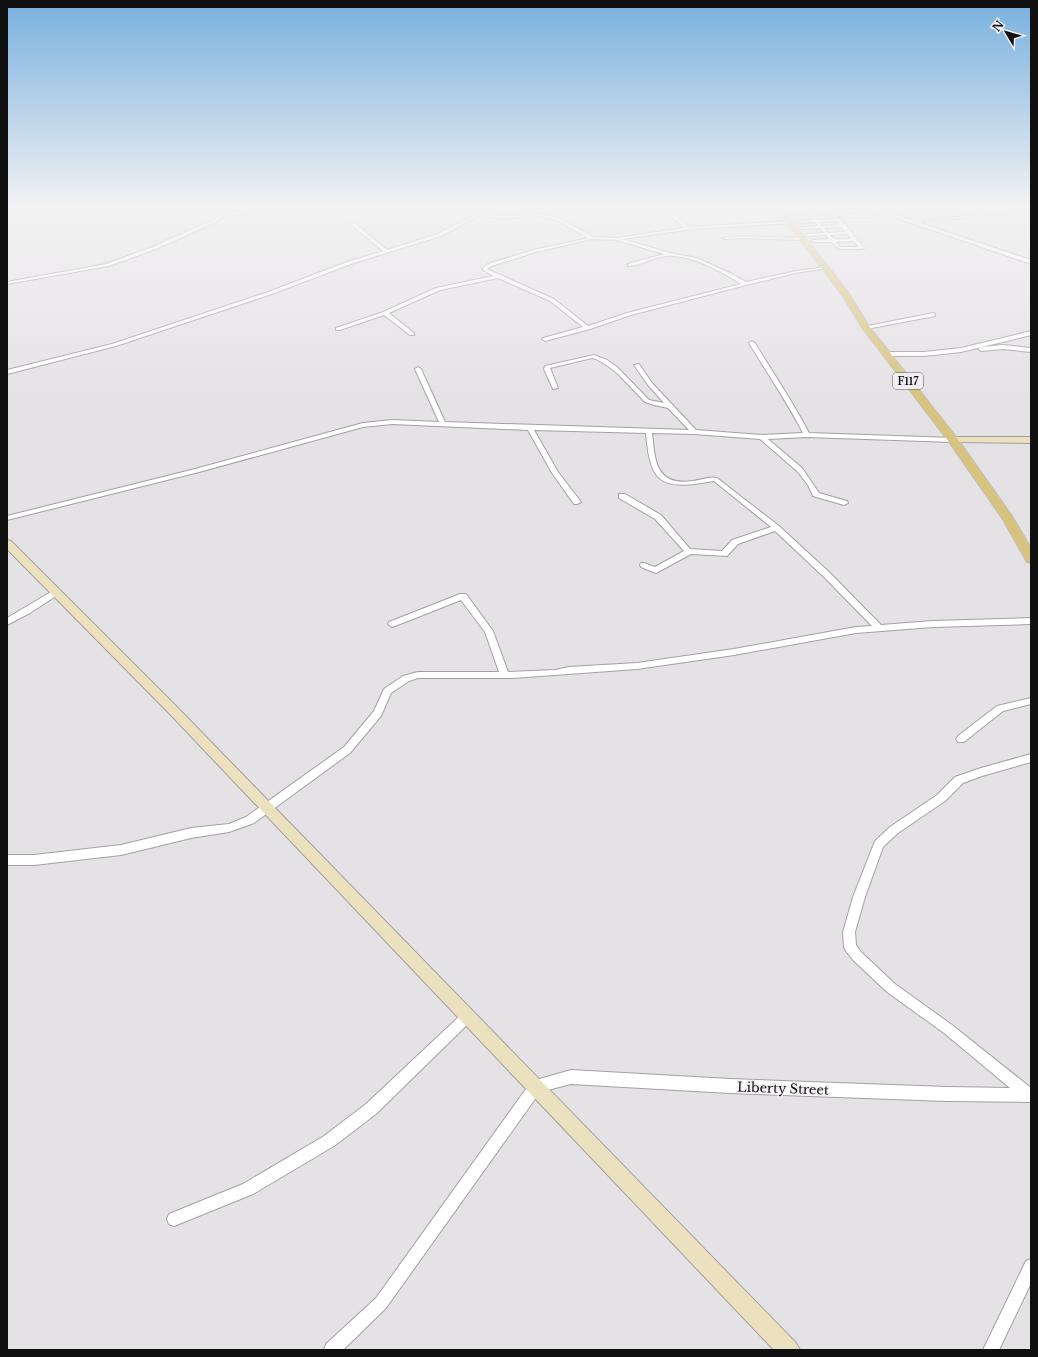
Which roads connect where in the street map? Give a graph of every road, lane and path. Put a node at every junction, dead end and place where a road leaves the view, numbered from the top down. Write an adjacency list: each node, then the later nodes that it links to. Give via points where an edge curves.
1 (72, 271): 8 (street)
2 (327, 271): 24 (street, via 127,341)
3 (489, 271): 7 (street)
4 (723, 271): 9 (street)
5 (801, 271): 9 (street)
6 (828, 271): 12 (main road, F117)
7 (498, 276): 10 (street, via 438,289); 13 (street, via 563,306 572,317)
8 (7, 283)
9 (745, 284): 13 (street, via 629,314)
10 (385, 313): 14 (street); 16 (street)
11 (933, 315): 12 (street)
12 (866, 327): 21 (main road, F117)
13 (588, 328): 17 (street)
14 (338, 329)
15 (1031, 333): 19 (street)
16 (412, 334)
17 (545, 339)
18 (752, 343): 31 (street, via 794,409)
19 (965, 349): 20 (street); 21 (street, via 935,353)
20 (1031, 350)
21 (888, 354): 33 (main road, F117)
22 (637, 365): 26 (street, via 650,384)
23 (418, 369): 27 (street)
24 (7, 372)
25 (556, 388): 26 (street, via 547,367 592,356 615,367 645,400)
26 (671, 406): 30 (street)
27 (443, 424): 28 (street); 38 (street, via 392,422 363,425 197,471)
28 (530, 428): 29 (street); 36 (street, via 555,473)
29 (649, 431): 30 (street); 39 (street, via 655,468 664,481 671,484 715,479)
30 (694, 432): 32 (street)
31 (807, 435): 32 (street); 33 (street)
32 (762, 437): 37 (street, via 803,470 816,494)
33 (953, 440): 34 (main road); 42 (main road, F117, via 1008,518)
34 (1031, 440)
35 (622, 496): 41 (street, via 658,517)
36 (577, 502)
37 (844, 503)
38 (7, 518)
39 (776, 528): 41 (street, via 735,542 724,554); 48 (street)
40 (7, 543): 44 (main road)
41 (688, 551): 43 (street, via 656,570)
42 (1031, 559)
43 (644, 566)
44 (56, 592): 46 (street); 53 (main road)
45 (1031, 621): 48 (street, via 933,624)
46 (7, 622)
47 (392, 624): 49 (street, via 463,596 489,631)
48 (880, 629): 49 (street, via 856,630 637,666)
49 (505, 675): 53 (street, via 418,675 406,678 387,691 378,713 347,750)
50 (1031, 701): 51 (street, via 1000,708)
51 (961, 739)
52 (1031, 758): 57 (street, via 959,780 941,798 894,830 879,844 849,932 850,947 891,988 948,1029)
53 (267, 808): 54 (street, via 250,820 229,828 191,833 121,850 34,860); 55 (main road)
54 (7, 860)
55 (468, 1016): 56 (main road); 58 (street, via 371,1109 329,1141 248,1189)
56 (536, 1087): 57 (street, Liberty Street, via 571,1077 730,1086); 60 (street, via 381,1303); 61 (main road)
57 (1030, 1095)
58 (174, 1219)
59 (1031, 1266): 62 (street)
60 (332, 1350)
61 (789, 1350)
62 (991, 1350)

